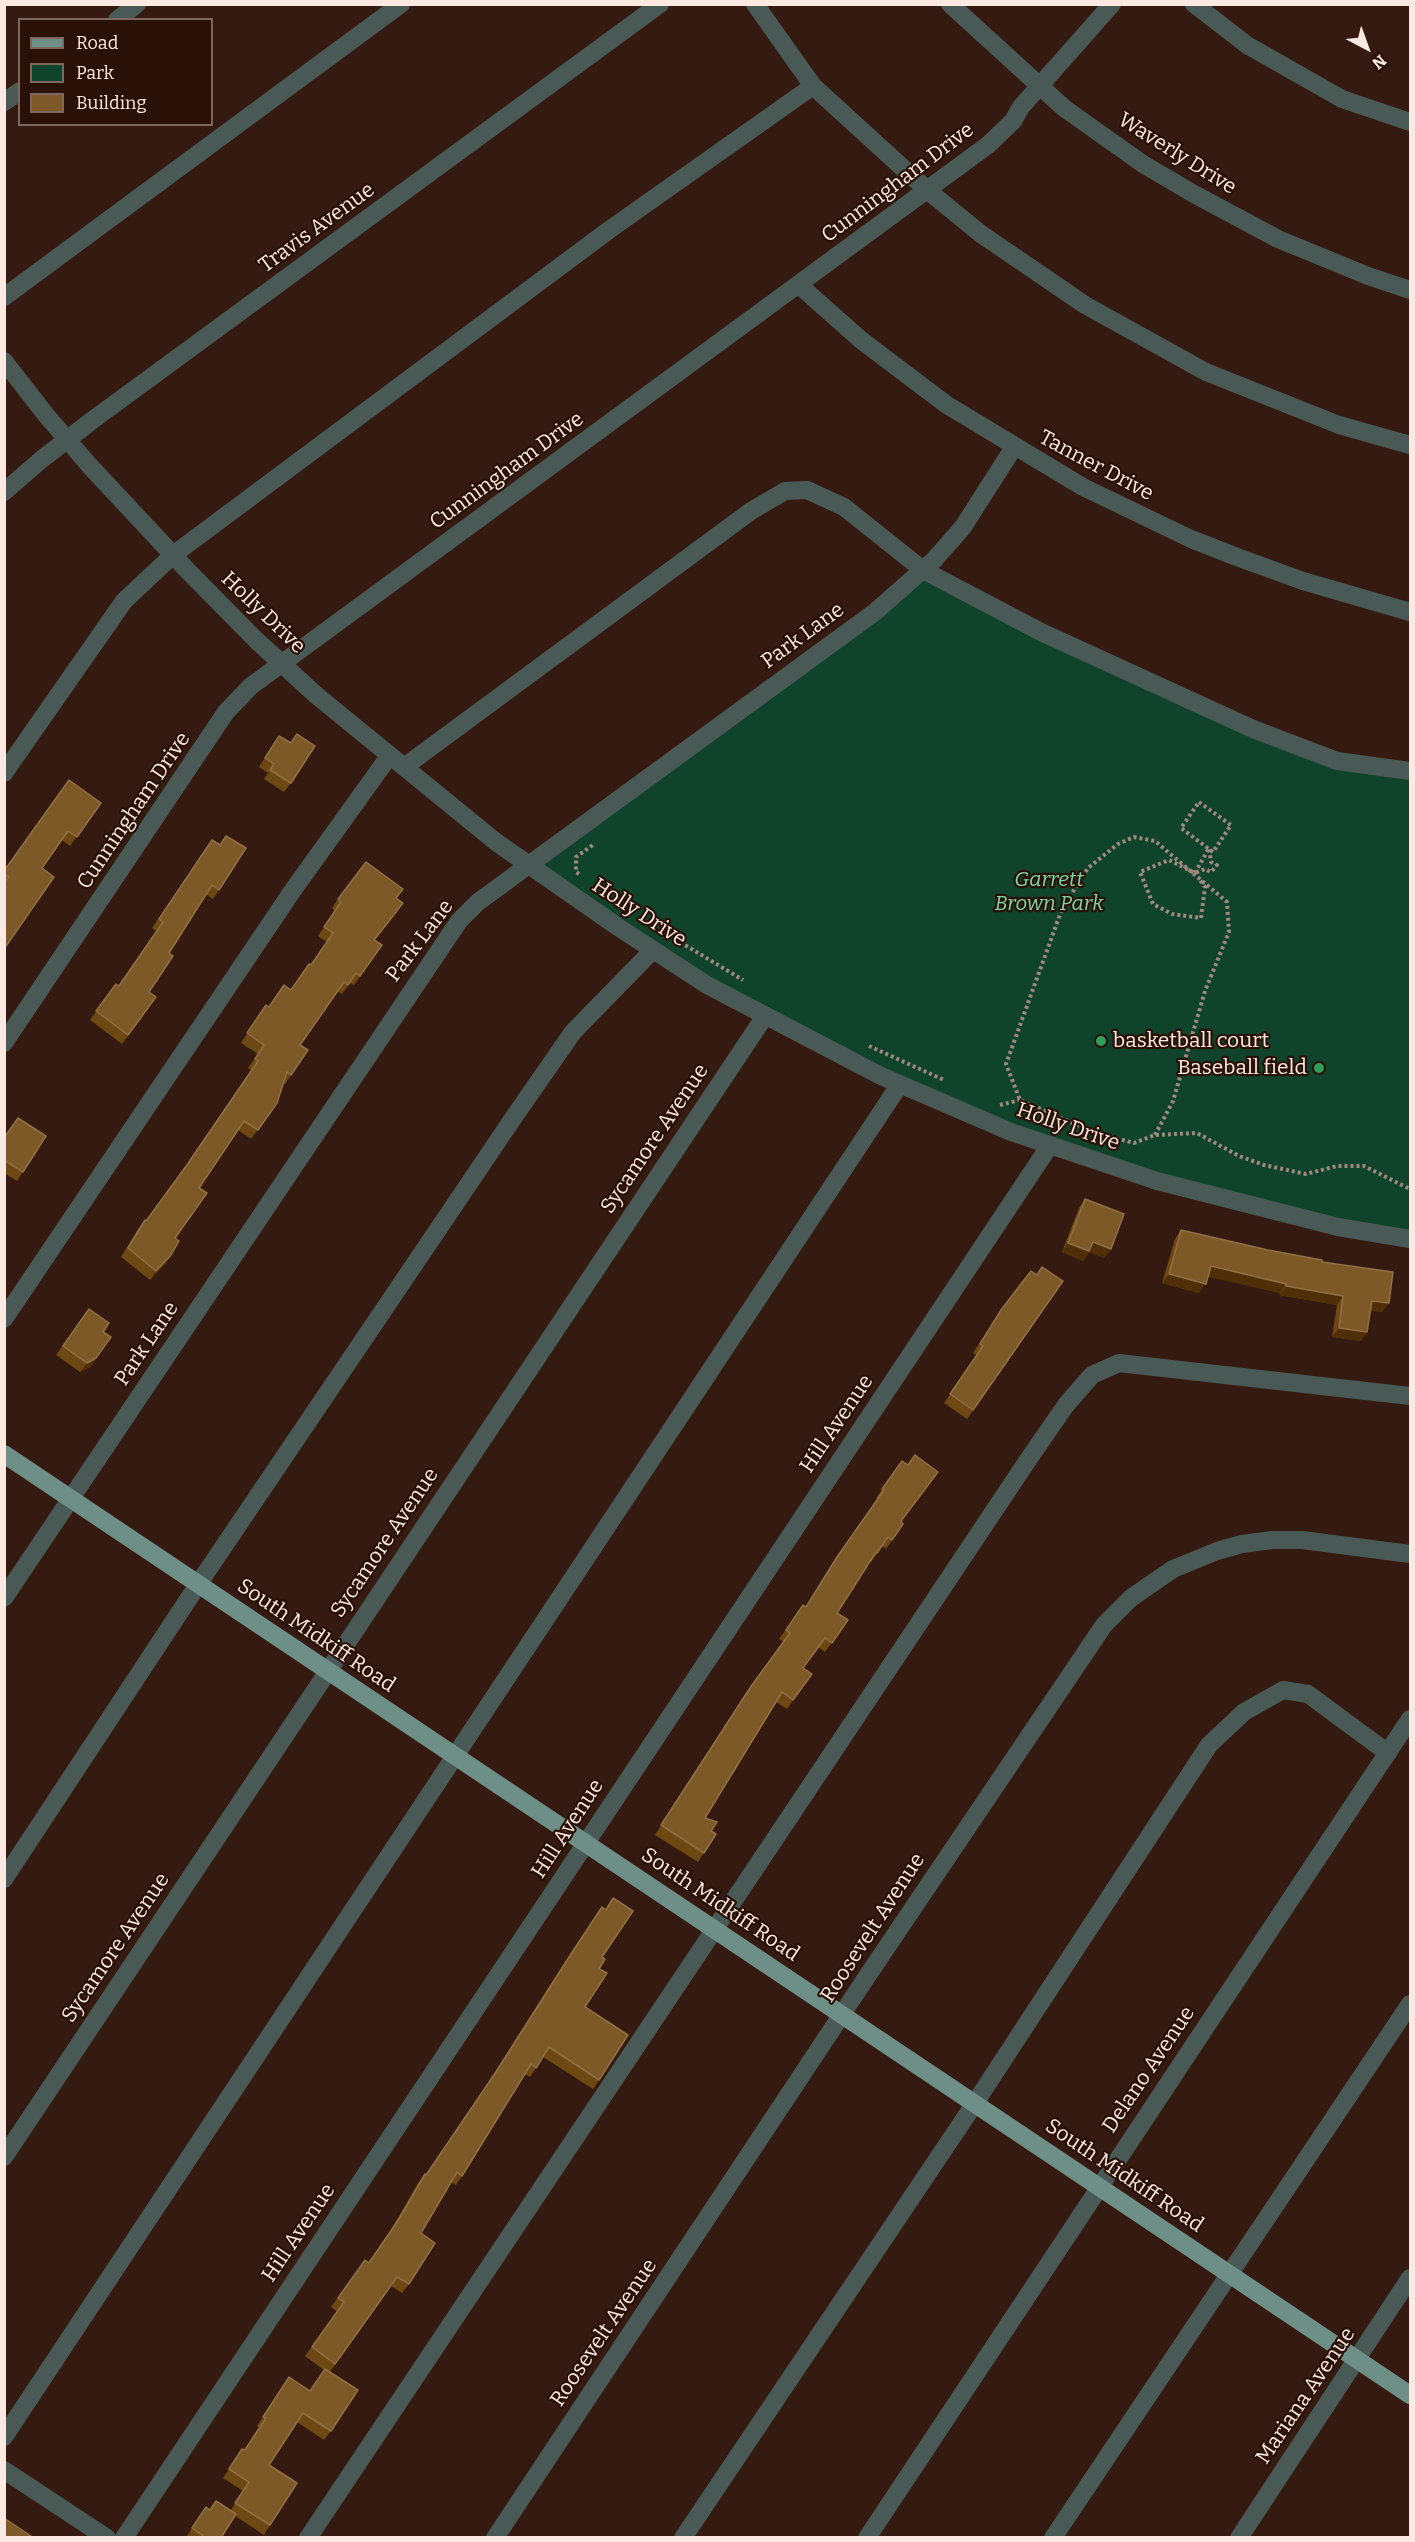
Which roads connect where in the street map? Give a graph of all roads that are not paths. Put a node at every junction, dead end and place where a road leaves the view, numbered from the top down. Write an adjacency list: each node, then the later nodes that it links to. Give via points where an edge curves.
1 (137, 4): 8 (street)
2 (400, 4): 17 (street)
3 (660, 4): 19 (street, Travis Avenue)
4 (755, 4): 9 (street)
5 (950, 4): 10 (street, Waverly Drive)
6 (1112, 4): 10 (street, Cunningham Drive)
7 (1194, 4): 13 (street, via 1247,45 1342,99)
8 (120, 18)
9 (813, 86): 14 (street); 23 (street, via 609,230)
10 (1041, 87): 14 (street, Cunningham Drive, via 995,139); 16 (street, Waverly Drive, via 1143,164 1194,194 1278,239)
11 (18, 92): 12 (street)
12 (4, 102)
13 (1410, 122)
14 (927, 190): 15 (street, Cunningham Drive); 20 (street, via 981,234 1085,305 1206,372 1339,425)
15 (799, 285): 21 (street, Tanner Drive, via 880,355 947,405); 26 (street, Cunningham Drive)
16 (1410, 290)
17 (4, 297)
18 (4, 361): 19 (street, Holly Drive)
19 (67, 439): 22 (street, Travis Avenue); 23 (street, Holly Drive)
20 (1410, 445)
21 (1014, 447): 24 (street, Park Lane, via 963,527); 25 (street, Tanner Drive, via 1083,487 1191,539 1303,581)
22 (4, 492)
23 (173, 555): 26 (street, Holly Drive); 30 (street, via 124,601)
24 (923, 570): 28 (street, via 844,507 807,490 785,491 751,511); 29 (street, via 1041,632 1253,729 1337,761); 31 (street, Park Lane, via 875,612)
25 (1410, 612)
26 (283, 663): 27 (street, Holly Drive); 34 (street, Cunningham Drive, via 251,686 226,712)
27 (390, 755): 28 (street, Holly Drive); 38 (street, via 287,899)
28 (405, 767): 31 (street, Holly Drive, via 496,842)
29 (1410, 771)
30 (4, 773)
31 (530, 864): 32 (street, Holly Drive); 41 (street, Park Lane, via 478,902 447,936)
32 (653, 950): 33 (street, Holly Drive); 43 (street, via 567,1041)
33 (765, 1016): 35 (street, Holly Drive); 45 (street, Sycamore Avenue)
34 (4, 1043)
35 (900, 1084): 36 (street, Holly Drive); 48 (street)
36 (1050, 1145): 37 (street, Holly Drive, via 1174,1186 1338,1227); 49 (street, Hill Avenue)
37 (1410, 1239)
38 (4, 1318)
39 (1410, 1396): 51 (street, via 1119,1363 1092,1375 1065,1405)
40 (4, 1454): 41 (main road, South Midkiff Road)
41 (71, 1498): 43 (main road, South Midkiff Road); 44 (street, Park Lane)
42 (1410, 1554): 53 (street, Roosevelt Avenue, via 1290,1539 1255,1542 1186,1563 1131,1598 1092,1640)
43 (199, 1584): 45 (main road, South Midkiff Road); 50 (street)
44 (4, 1598)
45 (327, 1671): 48 (main road, South Midkiff Road); 55 (street, Sycamore Avenue)
46 (1410, 1719): 47 (street, Delano Avenue)
47 (1388, 1753): 54 (street, via 1308,1694 1283,1690 1244,1712 1209,1745); 56 (street, Delano Avenue)
48 (456, 1757): 49 (main road, South Midkiff Road); 61 (street)
49 (585, 1843): 51 (main road, South Midkiff Road); 64 (street, Hill Avenue)
50 (4, 1879)
51 (714, 1928): 53 (main road, South Midkiff Road); 65 (street)
52 (1410, 2004): 57 (street)
53 (843, 2014): 54 (main road, South Midkiff Road); 66 (street, Roosevelt Avenue)
54 (975, 2103): 56 (main road, South Midkiff Road); 67 (street)
55 (4, 2157)
56 (1099, 2187): 57 (main road, South Midkiff Road); 68 (street, Delano Avenue)
57 (1230, 2274): 59 (main road, South Midkiff Road); 69 (street)
58 (1410, 2278): 59 (street, Mariana Avenue)
59 (1358, 2359): 60 (main road, South Midkiff Road); 70 (street, Mariana Avenue)
60 (1410, 2395)
61 (4, 2437)
62 (4, 2469): 63 (street)
63 (107, 2538)
64 (124, 2538)
65 (308, 2538)
66 (495, 2538)
67 (683, 2538)
68 (867, 2538)
69 (1053, 2538)
70 (1239, 2538)

